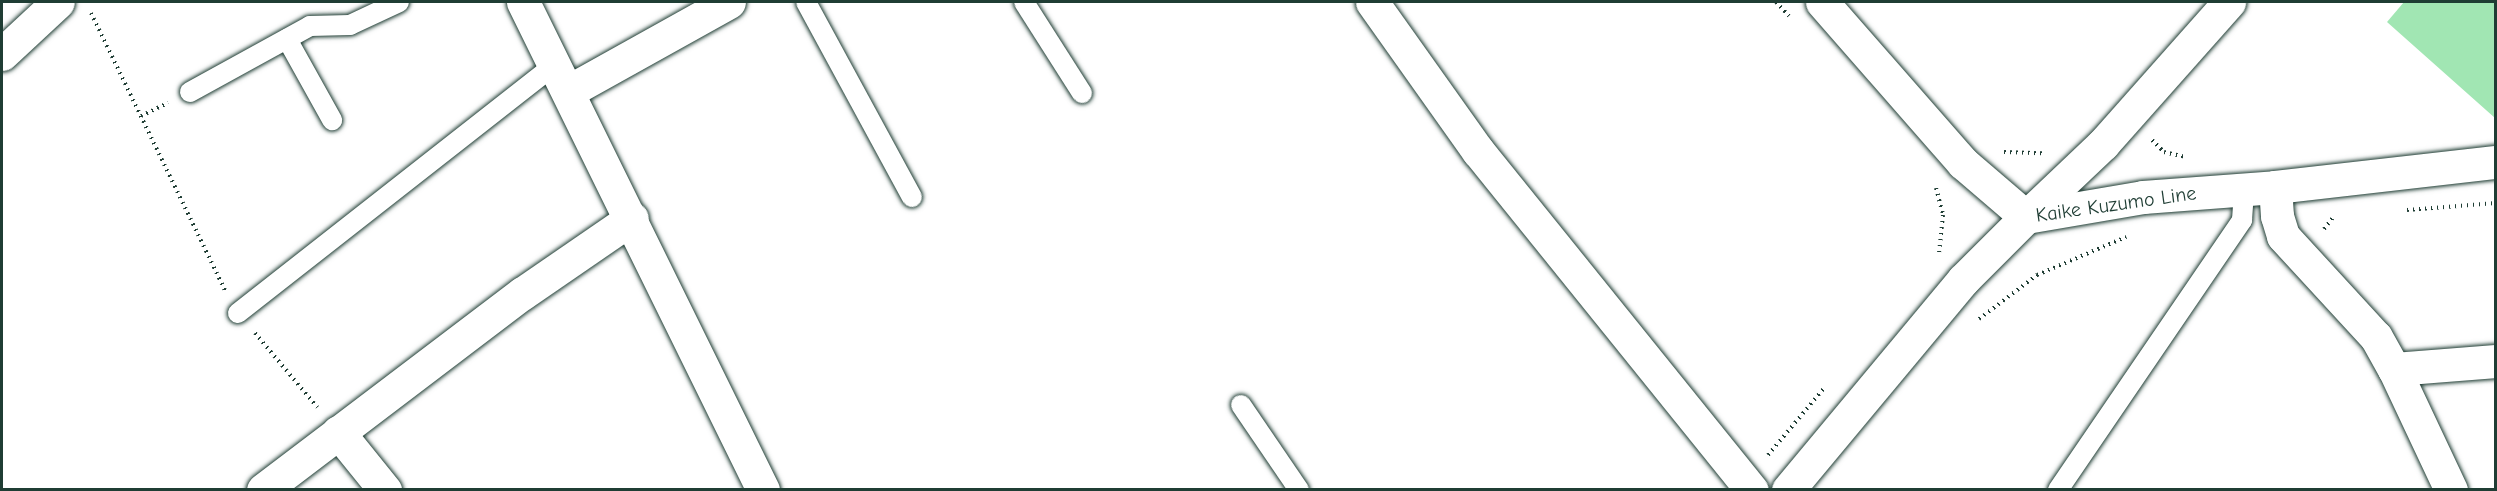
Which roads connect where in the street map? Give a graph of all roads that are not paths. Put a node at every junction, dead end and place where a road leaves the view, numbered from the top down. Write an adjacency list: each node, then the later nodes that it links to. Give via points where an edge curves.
1 (72, 2): 11 (street)
2 (399, 2): 10 (lane, via 350,25 310,26)
3 (523, 2): 12 (street)
4 (729, 2): 12 (street)
5 (806, 2): 18 (lane)
6 (1024, 2): 14 (lane)
7 (1372, 2): 26 (street, via 1478,150)
8 (1822, 2): 19 (street, via 1963,163)
9 (2229, 2): 19 (street, via 2103,144)
10 (286, 39): 13 (lane); 15 (lane)
11 (2, 54)
12 (562, 78): 20 (street); 21 (lane)
13 (190, 92)
14 (1082, 93)
15 (332, 120)
16 (2496, 162): 17 (street, Kaike Kuzumo Line)
17 (2259, 188): 19 (street, Kaike Kuzumo Line, via 2143,197); 23 (street, via 2277,216 2283,236 2376,337); 32 (lane, via 2242,220)
18 (912, 198)
19 (2026, 217): 31 (street, Kaike Kuzumo Line, via 1963,280)
20 (632, 218): 25 (street, via 523,293); 29 (street)
21 (238, 313)
22 (2496, 361): 23 (street)
23 (2394, 369): 33 (street)
24 (1241, 405): 30 (lane)
25 (338, 432): 27 (street); 28 (street)
26 (1756, 476)
27 (263, 489)
28 (385, 489)
29 (764, 489)
30 (1299, 489)
31 (1788, 489)
32 (2058, 489)
33 (2451, 489)

